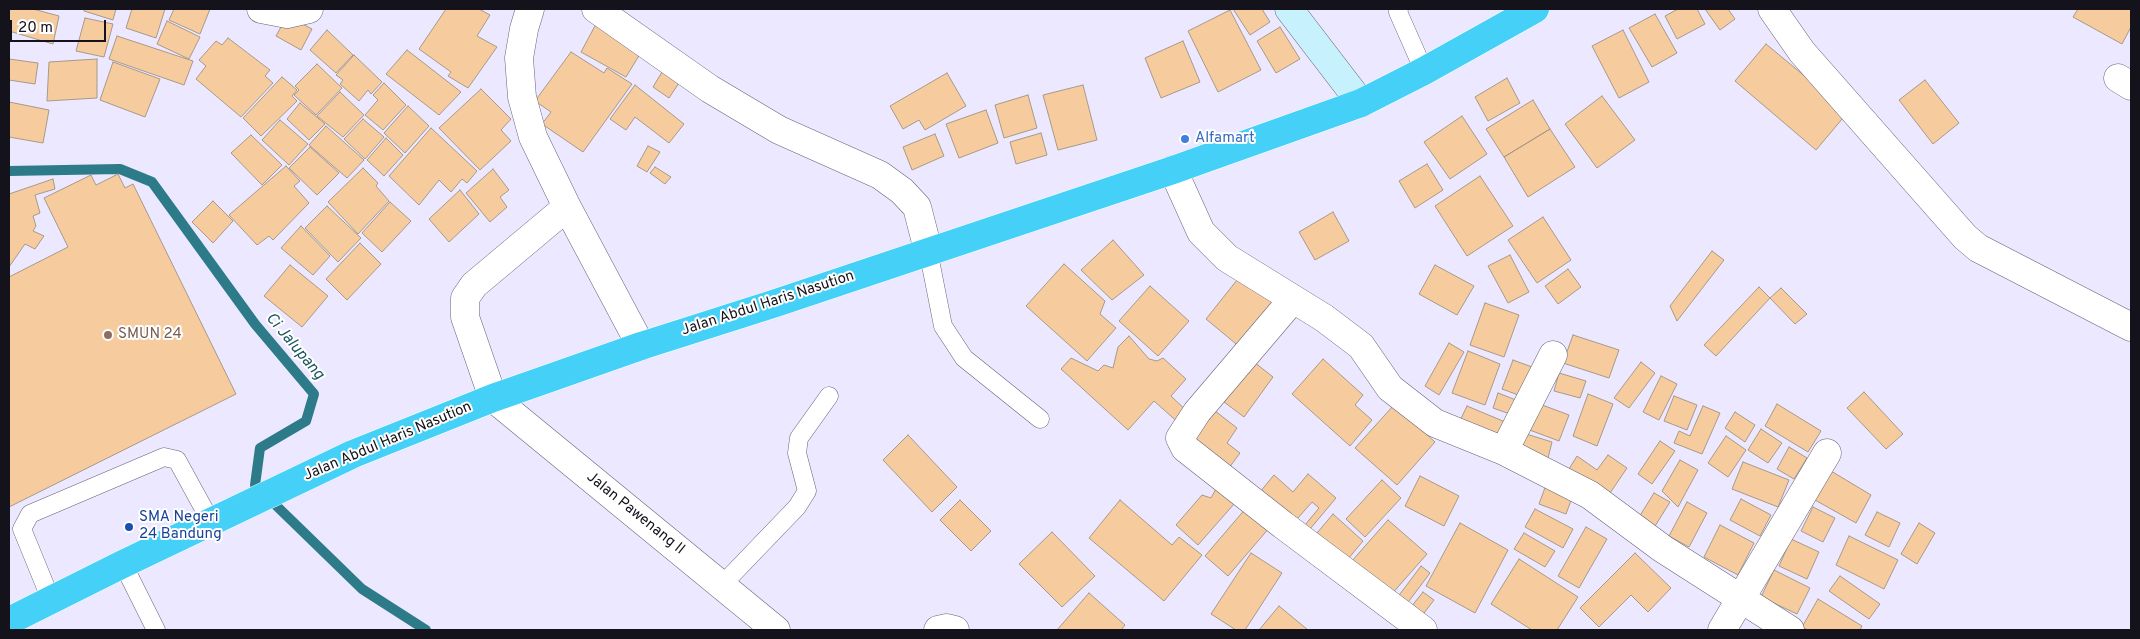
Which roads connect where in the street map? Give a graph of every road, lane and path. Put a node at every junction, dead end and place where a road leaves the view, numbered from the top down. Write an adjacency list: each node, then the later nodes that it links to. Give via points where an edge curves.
1 (261, 9): 2 (street, via 287,14)
2 (309, 9)
3 (530, 9): 12 (street, via 518,58 522,97 533,137)
4 (596, 9): 13 (street, via 710,89 779,130 880,175 918,207)
5 (1289, 9): 10 (street)
6 (1399, 9): 9 (lane)
7 (1536, 9): 9 (highway, Jalan Abdul Haris Nasution)
8 (1772, 9): 15 (street, via 1807,58 1965,237 1978,248)
9 (1424, 71): 10 (highway, Jalan Abdul Haris Nasution)
10 (1361, 103): 11 (highway, Jalan Abdul Haris Nasution)
11 (1173, 170): 13 (highway, Jalan Abdul Haris Nasution); 14 (street, via 1200,232 1227,258)
12 (567, 207): 16 (street); 19 (street, via 474,285 465,298 465,317)
13 (928, 250): 16 (highway, Jalan Abdul Haris Nasution); 20 (lane, via 943,326 964,358)
14 (1293, 299): 21 (street, via 1361,346 1390,388 1435,423); 33 (street, via 1197,412 1180,438 1185,448 1283,526)
15 (2131, 327)
16 (640, 346): 19 (highway, Jalan Abdul Haris Nasution)
17 (1554, 355): 21 (street)
18 (829, 396): 25 (lane, via 799,438 796,453 807,492 797,507)
19 (493, 398): 23 (highway, Jalan Abdul Haris Nasution, via 352,454); 25 (street, Jalan Pawenang II)
20 (1040, 419)
21 (1504, 451): 27 (street, via 1590,495 1663,550)
22 (1827, 453): 27 (street)
23 (222, 517): 24 (highway, Jalan Abdul Haris Nasution); 26 (lane, via 177,460 164,457 30,514 22,529)
24 (123, 564): 26 (highway, Jalan Abdul Haris Nasution); 29 (lane)
25 (722, 585): 30 (street, Jalan Pawenang II)
26 (51, 600): 28 (highway, Jalan Abdul Haris Nasution)
27 (1741, 600): 34 (street); 35 (street)
28 (9, 621)
29 (156, 630)
30 (776, 630)
31 (938, 630): 32 (street)
32 (955, 630)
33 (1423, 630)
34 (1722, 630)
35 (1790, 630)

